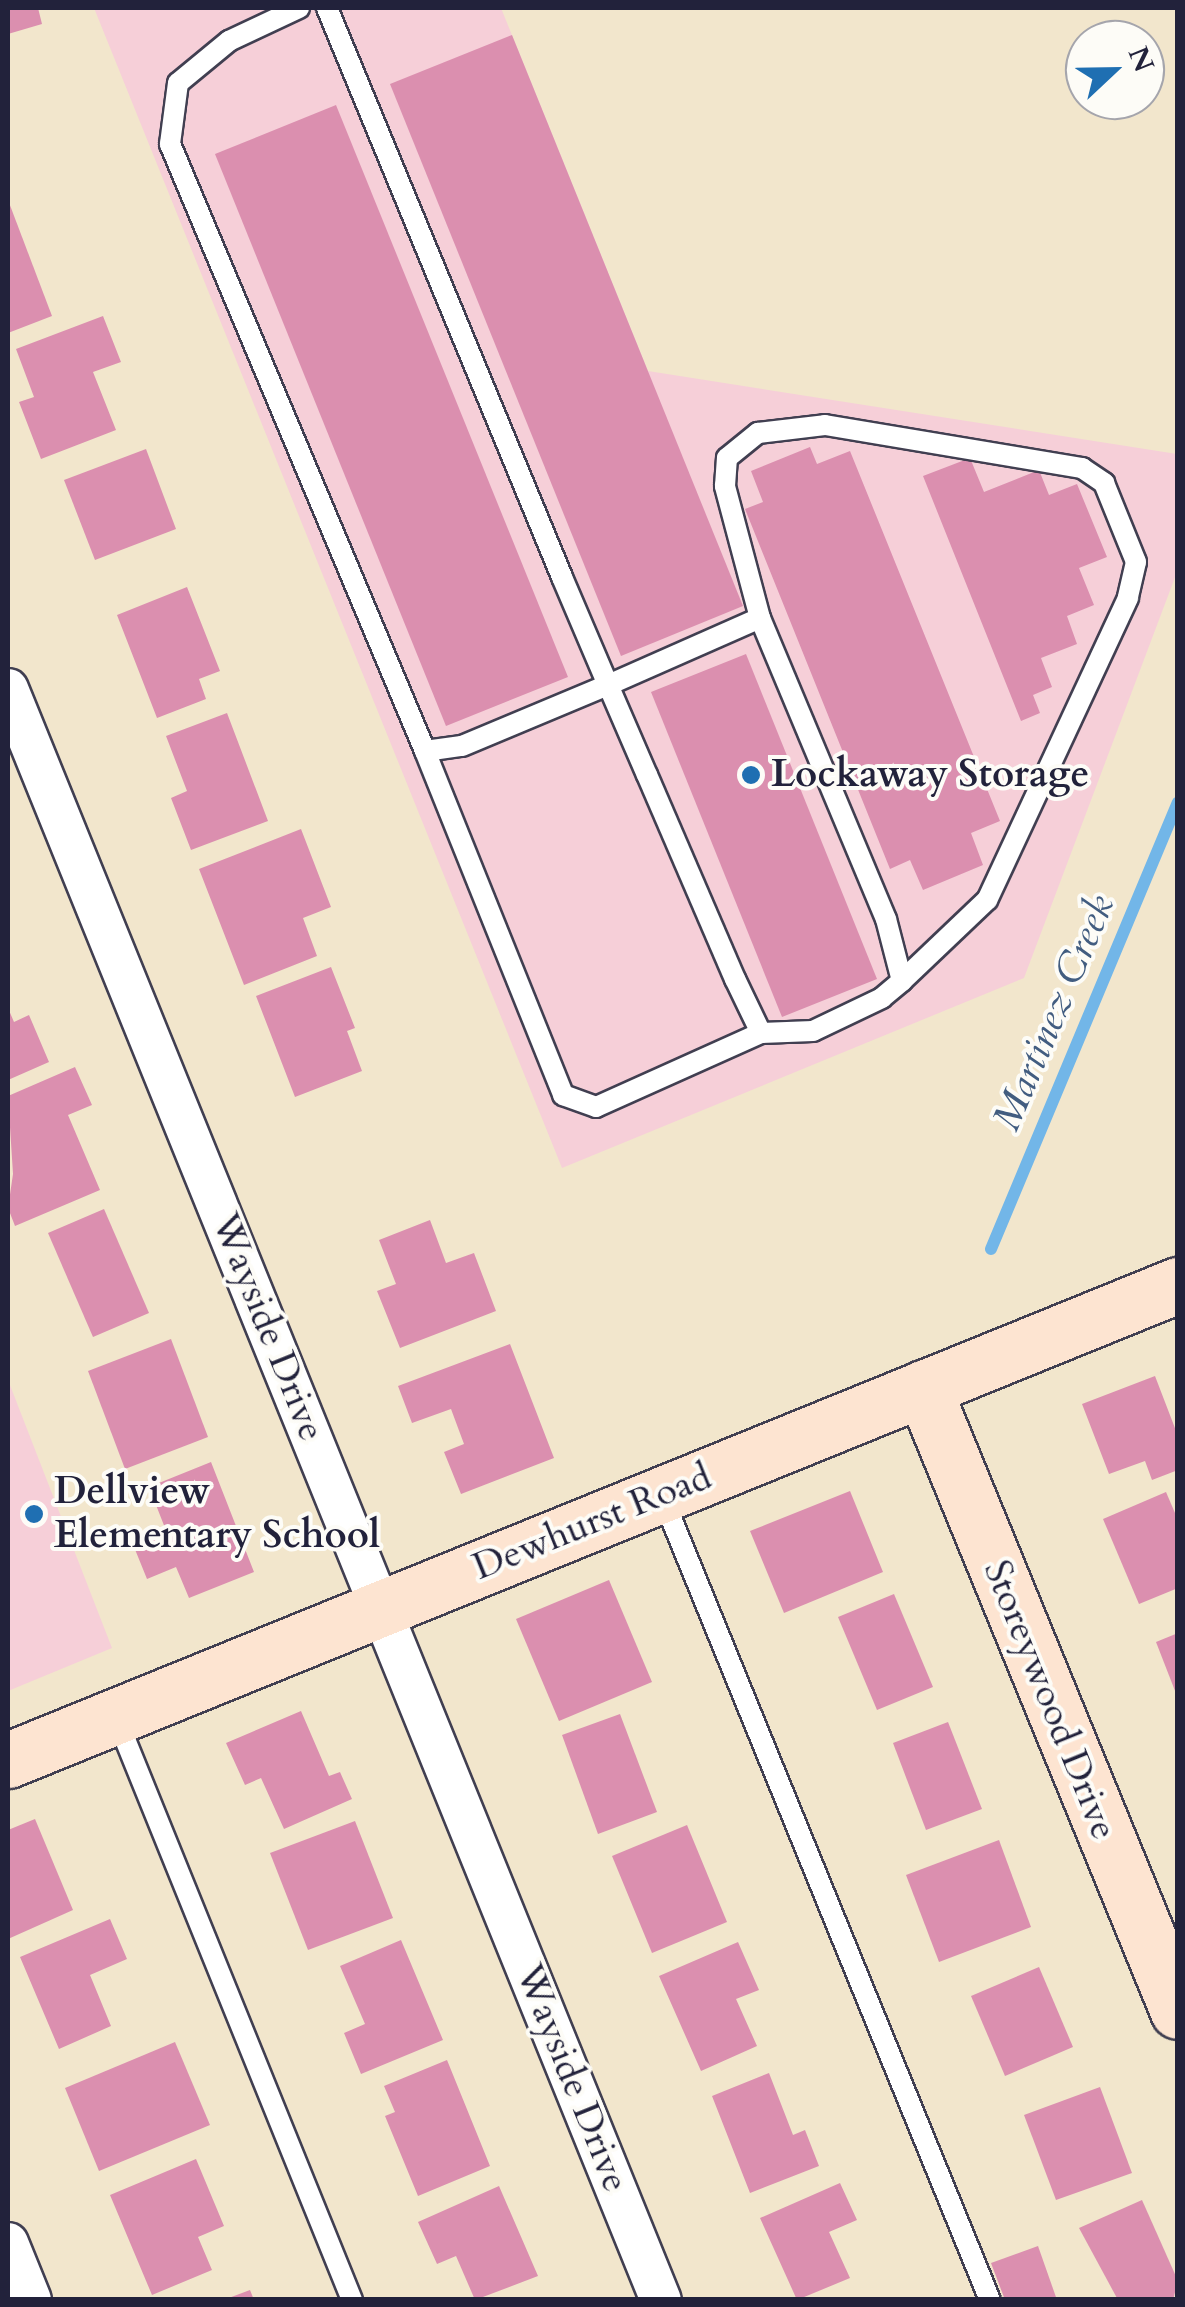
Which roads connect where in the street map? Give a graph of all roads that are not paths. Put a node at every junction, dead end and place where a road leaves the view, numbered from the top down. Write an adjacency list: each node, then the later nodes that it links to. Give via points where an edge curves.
1 (300, 8): 6 (lane, via 229,42 178,83 170,144)
2 (327, 8): 4 (lane)
3 (760, 618): 4 (lane); 7 (lane, via 886,919); 7 (lane, via 725,486 727,458 758,434 825,425 1082,468 1104,483 1136,562 1128,598 987,900)
4 (608, 685): 6 (lane, via 462,746); 8 (lane)
5 (8, 689): 12 (street, Wayside Drive)
6 (425, 750): 8 (lane, via 563,1095 596,1107)
7 (902, 981): 8 (lane, via 813,1032)
8 (761, 1034)
9 (1178, 1286): 10 (street, Dewhurst Road)
10 (923, 1388): 11 (street, Dewhurst Road); 15 (street, Storeywood Drive)
11 (661, 1494): 12 (street, Dewhurst Road); 20 (lane)
12 (382, 1606): 13 (street, Dewhurst Road); 19 (street, Wayside Drive)
13 (116, 1716): 14 (street, Dewhurst Road); 18 (lane)
14 (8, 1760)
15 (1178, 2011)
16 (8, 2242): 17 (street)
17 (31, 2300)
18 (352, 2300)
19 (661, 2300)
20 (990, 2300)

